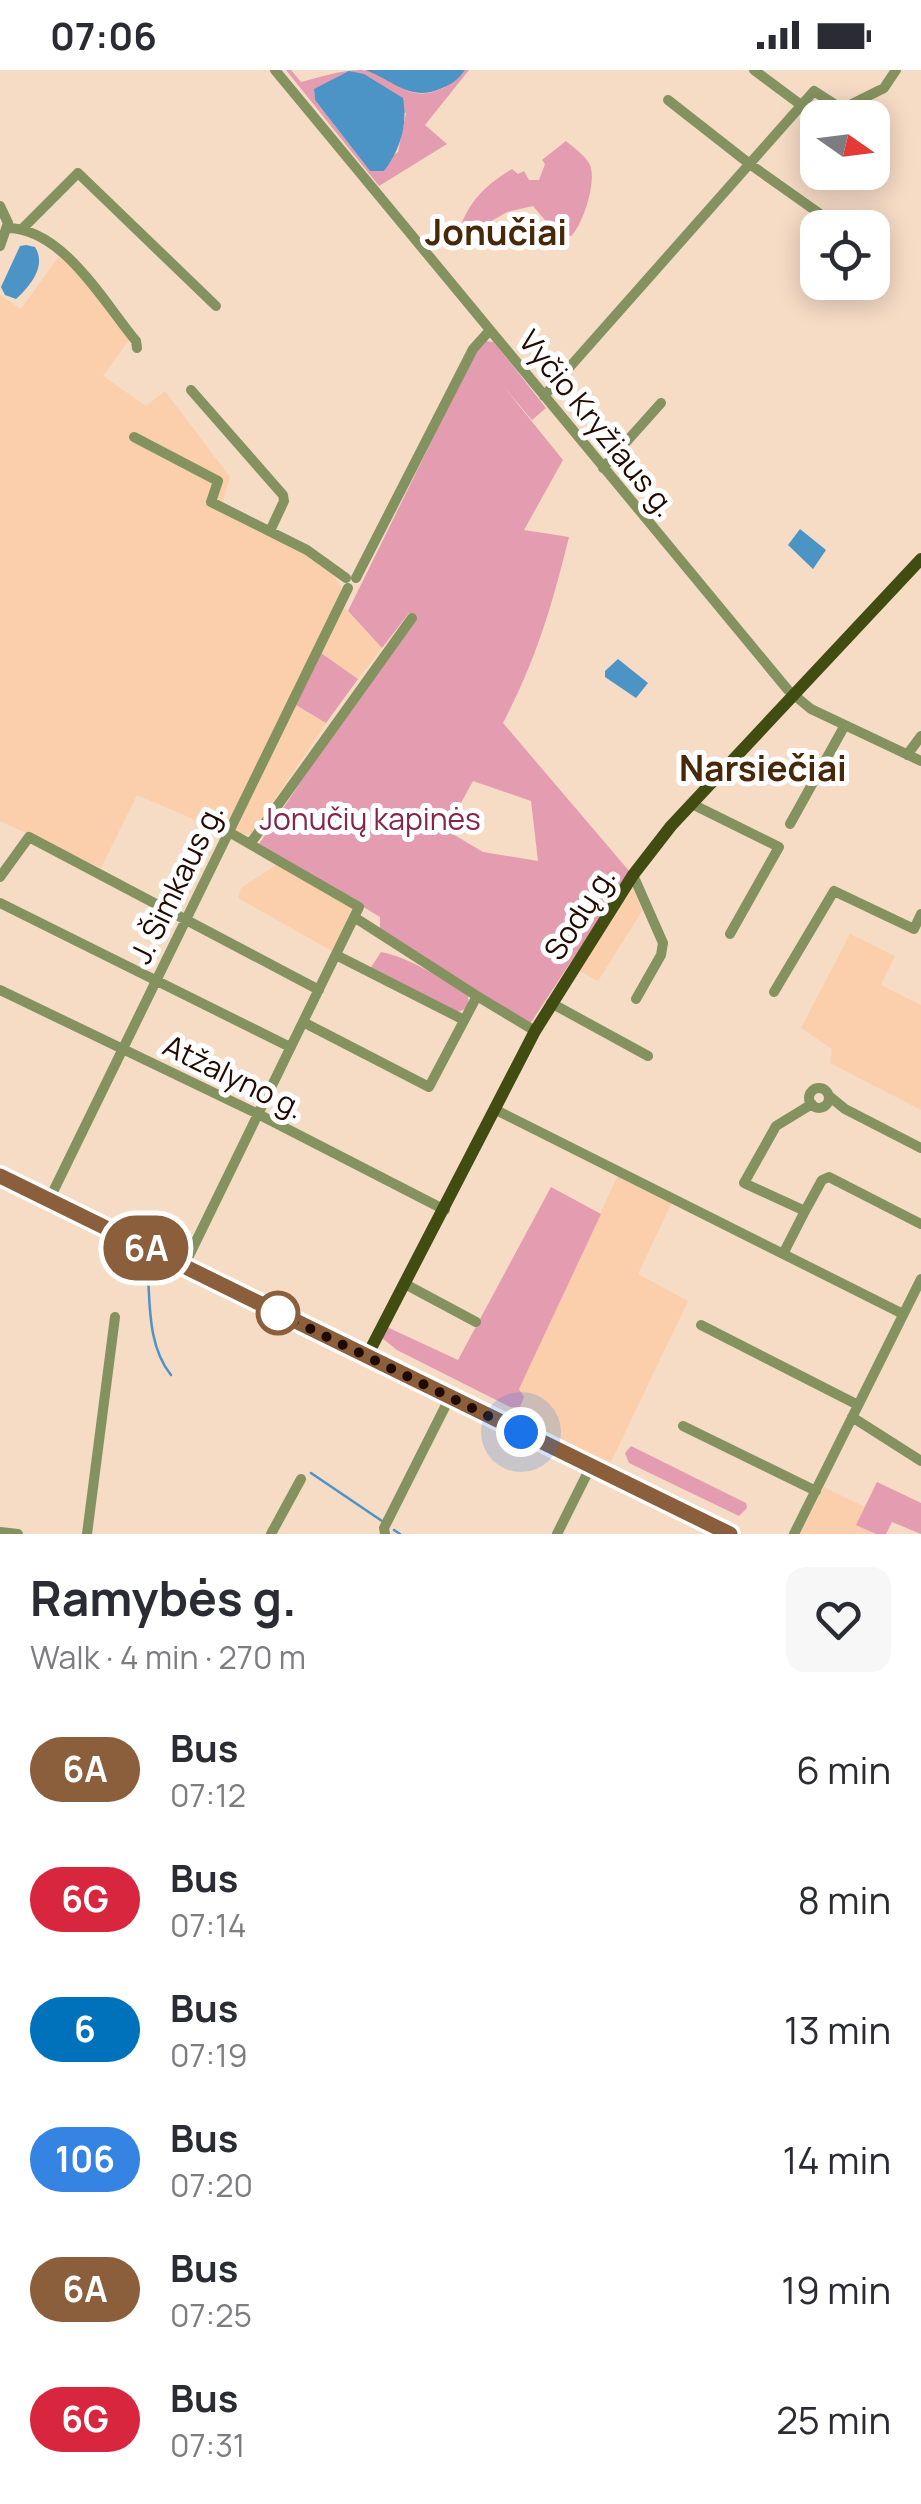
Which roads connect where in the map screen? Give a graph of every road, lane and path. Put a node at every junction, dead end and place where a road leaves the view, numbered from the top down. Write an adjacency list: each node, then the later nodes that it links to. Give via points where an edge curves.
1 (275, 70): 16 (street, Vyčio Kryžiaus g.)
2 (754, 70): 8 (street)
3 (896, 70): 7 (street, via 884,88)
4 (668, 100): 9 (street)
5 (805, 100): 6 (street, via 814,91)
6 (828, 100)
7 (860, 100)
8 (800, 105): 9 (street)
9 (750, 166): 11 (street); 19 (street)
10 (0, 206): 12 (street)
11 (814, 210)
12 (8, 228): 13 (street); 14 (street)
13 (24, 228): 15 (street, via 78,173); 17 (street, via 80,267)
14 (0, 246)
15 (216, 306)
16 (490, 330): 19 (street, Vyčio Kryžiaus g.); 25 (street, J. Šimkaus g., via 465,363)
17 (136, 348)
18 (192, 390): 23 (street, via 282,495)
19 (544, 396): 22 (street, Vyčio Kryžiaus g.)
20 (662, 404): 22 (street)
21 (134, 437): 23 (street, via 218,481 211,502)
22 (602, 468): 27 (street, Vyčio Kryžiaus g.)
23 (270, 531): 25 (street)
24 (921, 559): 27 (main road, Sodų g.)
25 (350, 581): 34 (street, J. Šimkaus g.)
26 (412, 618): 35 (street)
27 (794, 696): 28 (street, Vyčio Kryžiaus g.); 32 (main road, Sodų g.)
28 (845, 725): 30 (street, Vyčio Kryžiaus g.); 33 (street)
29 (921, 736): 30 (street)
30 (907, 754): 31 (street, Vyčio Kryžiaus g.)
31 (921, 761)
32 (692, 804): 36 (main road, Sodų g.); 42 (street, via 779,847)
33 (790, 824)
34 (229, 832): 35 (street); 41 (street, J. Šimkaus g.)
35 (250, 844): 39 (street)
36 (632, 875): 49 (street, via 663,950); 50 (main road, Sodų g.)
37 (0, 877): 41 (street, via 28,836)
38 (0, 904): 44 (street)
39 (356, 912): 43 (street); 48 (street)
40 (921, 914): 47 (street, via 914,929 834,892)
41 (186, 920): 44 (street, J. Šimkaus g.); 46 (street)
42 (730, 934)
43 (336, 955): 46 (street); 51 (street)
44 (156, 983): 54 (street); 55 (street, J. Šimkaus g.)
45 (0, 990): 55 (street, Atžalyno g.)
46 (318, 990): 52 (street)
47 (774, 992)
48 (478, 996): 51 (street); 53 (street)
49 (636, 999)
50 (551, 1003): 53 (main road, Sodų g.); 56 (street)
51 (464, 1020): 52 (street, via 429,1087)
52 (303, 1022): 54 (street)
53 (535, 1031): 57 (main road, Sodų g.)
54 (290, 1046): 58 (street)
55 (123, 1050): 58 (street, Atžalyno g.); 61 (street, J. Šimkaus g.)
56 (648, 1056)
57 (496, 1110): 62 (main road, Sodų g.); 65 (street)
58 (258, 1114): 62 (street, Atžalyno g.); 66 (street)
59 (921, 1148): 63 (street, via 821,1102 776,1126 744,1183)
60 (2, 1182): 61 (main road)
61 (49, 1200): 66 (main road)
62 (444, 1210): 68 (main road, Sodų g.)
63 (805, 1211): 64 (street, via 829,1177); 65 (street)
64 (921, 1224)
65 (782, 1254): 69 (street)
66 (184, 1266): 73 (main road)
67 (921, 1278): 69 (street)
68 (405, 1284): 71 (street); 73 (main road, Sodų g.)
69 (903, 1314): 75 (street)
70 (116, 1317): 85 (street)
71 (476, 1322)
72 (701, 1324): 75 (street)
73 (367, 1356): 74 (main road)
74 (450, 1397): 79 (main road); 87 (street)
75 (858, 1405): 76 (street)
76 (852, 1417): 78 (street); 81 (street)
77 (683, 1426): 81 (street)
78 (921, 1460)
79 (591, 1466): 88 (street); 89 (main road)
80 (301, 1479): 86 (street)
81 (816, 1491): 82 (street)
82 (796, 1531): 90 (street)
83 (0, 1532): 84 (street)
84 (18, 1534)
85 (87, 1534)
86 (272, 1534)
87 (385, 1534)
88 (557, 1534)
89 (730, 1534)
90 (811, 1534)

